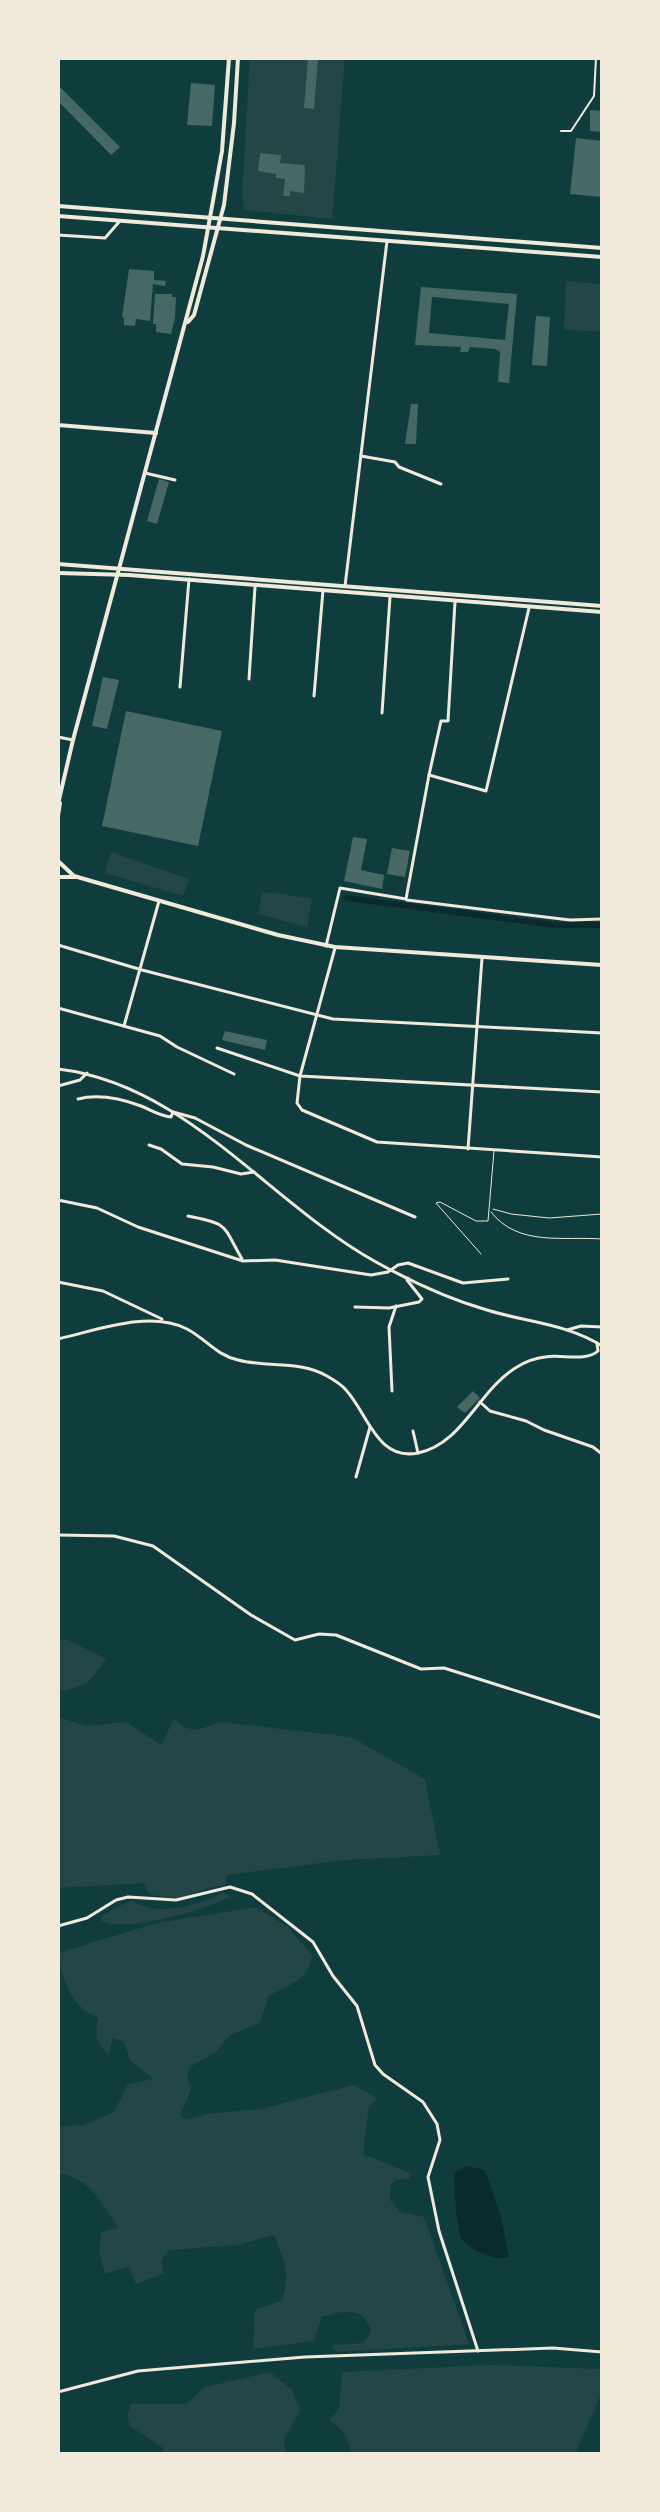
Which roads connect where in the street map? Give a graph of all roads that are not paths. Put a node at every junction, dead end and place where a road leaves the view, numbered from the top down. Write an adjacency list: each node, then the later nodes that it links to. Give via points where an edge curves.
1 (229, 58): 7 (main road, via 222,151)
2 (238, 58): 8 (main road)
3 (596, 58): 4 (street, via 594,96 571,131)
4 (561, 131)
5 (58, 206): 7 (main road)
6 (58, 216): 9 (main road)
7 (210, 218): 8 (main road); 10 (main road)
8 (220, 219): 11 (main road); 14 (main road)
9 (120, 220): 10 (main road); 12 (street, via 105,238)
10 (209, 227): 11 (main road); 18 (main road)
11 (218, 228): 13 (main road); 18 (main road, via 194,315)
12 (58, 235)
13 (387, 241): 16 (main road); 21 (street)
14 (560, 245): 15 (main road); 16 (main road)
15 (602, 248)
16 (560, 252): 17 (main road)
17 (602, 257)
18 (186, 324): 20 (main road)
19 (58, 425): 20 (main road)
20 (156, 433): 22 (main road)
21 (361, 456): 24 (street, via 395,462); 32 (street)
22 (145, 473): 23 (street); 26 (main road)
23 (175, 480)
24 (441, 484)
25 (58, 564): 26 (main road)
26 (120, 567): 28 (main road); 29 (main road)
27 (58, 573): 29 (main road)
28 (189, 573): 30 (street); 32 (main road)
29 (118, 575): 30 (main road); 45 (main road)
30 (189, 581): 31 (main road); 41 (street)
31 (255, 585): 33 (main road); 40 (street)
32 (345, 586): 34 (street); 37 (main road)
33 (323, 590): 34 (main road); 42 (street)
34 (345, 593): 35 (main road)
35 (390, 596): 36 (main road); 43 (street)
36 (455, 602): 38 (main road); 46 (street, via 448,721 441,721)
37 (602, 606)
38 (529, 608): 39 (main road); 46 (street, via 486,791)
39 (602, 612)
40 (249, 679)
41 (180, 687)
42 (314, 696)
43 (382, 713)
44 (58, 737): 45 (street)
45 (73, 740): 47 (main road)
46 (429, 775): 52 (street)
47 (61, 797): 48 (main road); 49 (main road)
48 (58, 804)
49 (58, 816)
50 (58, 861): 53 (main road, via 74,876)
51 (58, 877): 53 (main road)
52 (406, 899): 54 (street, via 570,920); 56 (street, via 340,888)
53 (159, 902): 56 (main road); 60 (street)
54 (602, 919)
55 (58, 945): 60 (street)
56 (326, 945): 57 (main road)
57 (335, 947): 58 (main road); 59 (main road); 62 (street)
58 (482, 958): 59 (main road); 64 (street)
59 (602, 965)
60 (142, 970): 62 (street); 63 (street)
61 (58, 1008): 63 (street)
62 (318, 1016): 64 (street); 70 (street)
63 (124, 1026): 69 (street, via 160,1036)
64 (476, 1027): 65 (street); 71 (street)
65 (602, 1033)
66 (217, 1048): 70 (street)
67 (58, 1069): 68 (street)
68 (87, 1073): 72 (street); 75 (street)
69 (234, 1074)
70 (300, 1076): 71 (street); 77 (street, via 297,1103 302,1110 377,1142)
71 (472, 1084): 73 (street); 77 (street)
72 (58, 1086)
73 (602, 1092)
74 (78, 1099): 75 (street, via 105,1097 163,1116)
75 (173, 1112): 80 (street); 85 (street)
76 (149, 1145): 80 (street, via 182,1164)
77 (468, 1149): 78 (street)
78 (494, 1151): 79 (street); 82 (lane)
79 (602, 1157)
80 (254, 1172): 89 (street, via 316,1222)
81 (58, 1200): 88 (street, via 97,1208)
82 (490, 1210): 83 (lane, via 549,1218); 86 (lane, via 530,1236); 87 (lane, via 488,1221 480,1222 436,1203)
83 (602, 1214)
84 (188, 1216): 88 (street, via 228,1230)
85 (415, 1217)
86 (602, 1239)
87 (481, 1254)
88 (243, 1261): 90 (street, via 275,1260 371,1275 408,1263 463,1283)
89 (408, 1278): 92 (street, via 422,1299); 96 (street, via 488,1311)
90 (508, 1279)
91 (58, 1282): 94 (street, via 103,1291)
92 (396, 1306): 93 (street); 100 (street, via 389,1327)
93 (355, 1307)
94 (162, 1319): 97 (street); 102 (street, via 189,1330 227,1357 322,1373 345,1388)
95 (602, 1327): 96 (street)
96 (567, 1330): 98 (street)
97 (58, 1339)
98 (597, 1343): 99 (street); 101 (street, via 598,1351 590,1356 542,1357 519,1366)
99 (602, 1346)
100 (392, 1391)
101 (480, 1402): 104 (street, via 443,1442); 105 (street, via 490,1411)
102 (370, 1427): 104 (street, via 396,1452); 106 (street)
103 (413, 1431): 104 (street)
104 (418, 1453)
105 (602, 1454)
106 (356, 1477)
107 (58, 1535): 108 (street, via 114,1536 153,1546 295,1640 336,1635 421,1669 444,1668)
108 (602, 1718)
109 (58, 1926): 110 (street, via 128,1897 176,1900 230,1887 252,1894 313,1942 357,2006 375,2065 423,2102 437,2124 440,2140 428,2177 439,2231)
110 (478, 2351): 111 (street); 113 (street, via 305,2357 138,2371)
111 (602, 2352)
112 (58, 2386): 113 (street)
113 (66, 2388): 114 (street)
114 (58, 2392)

